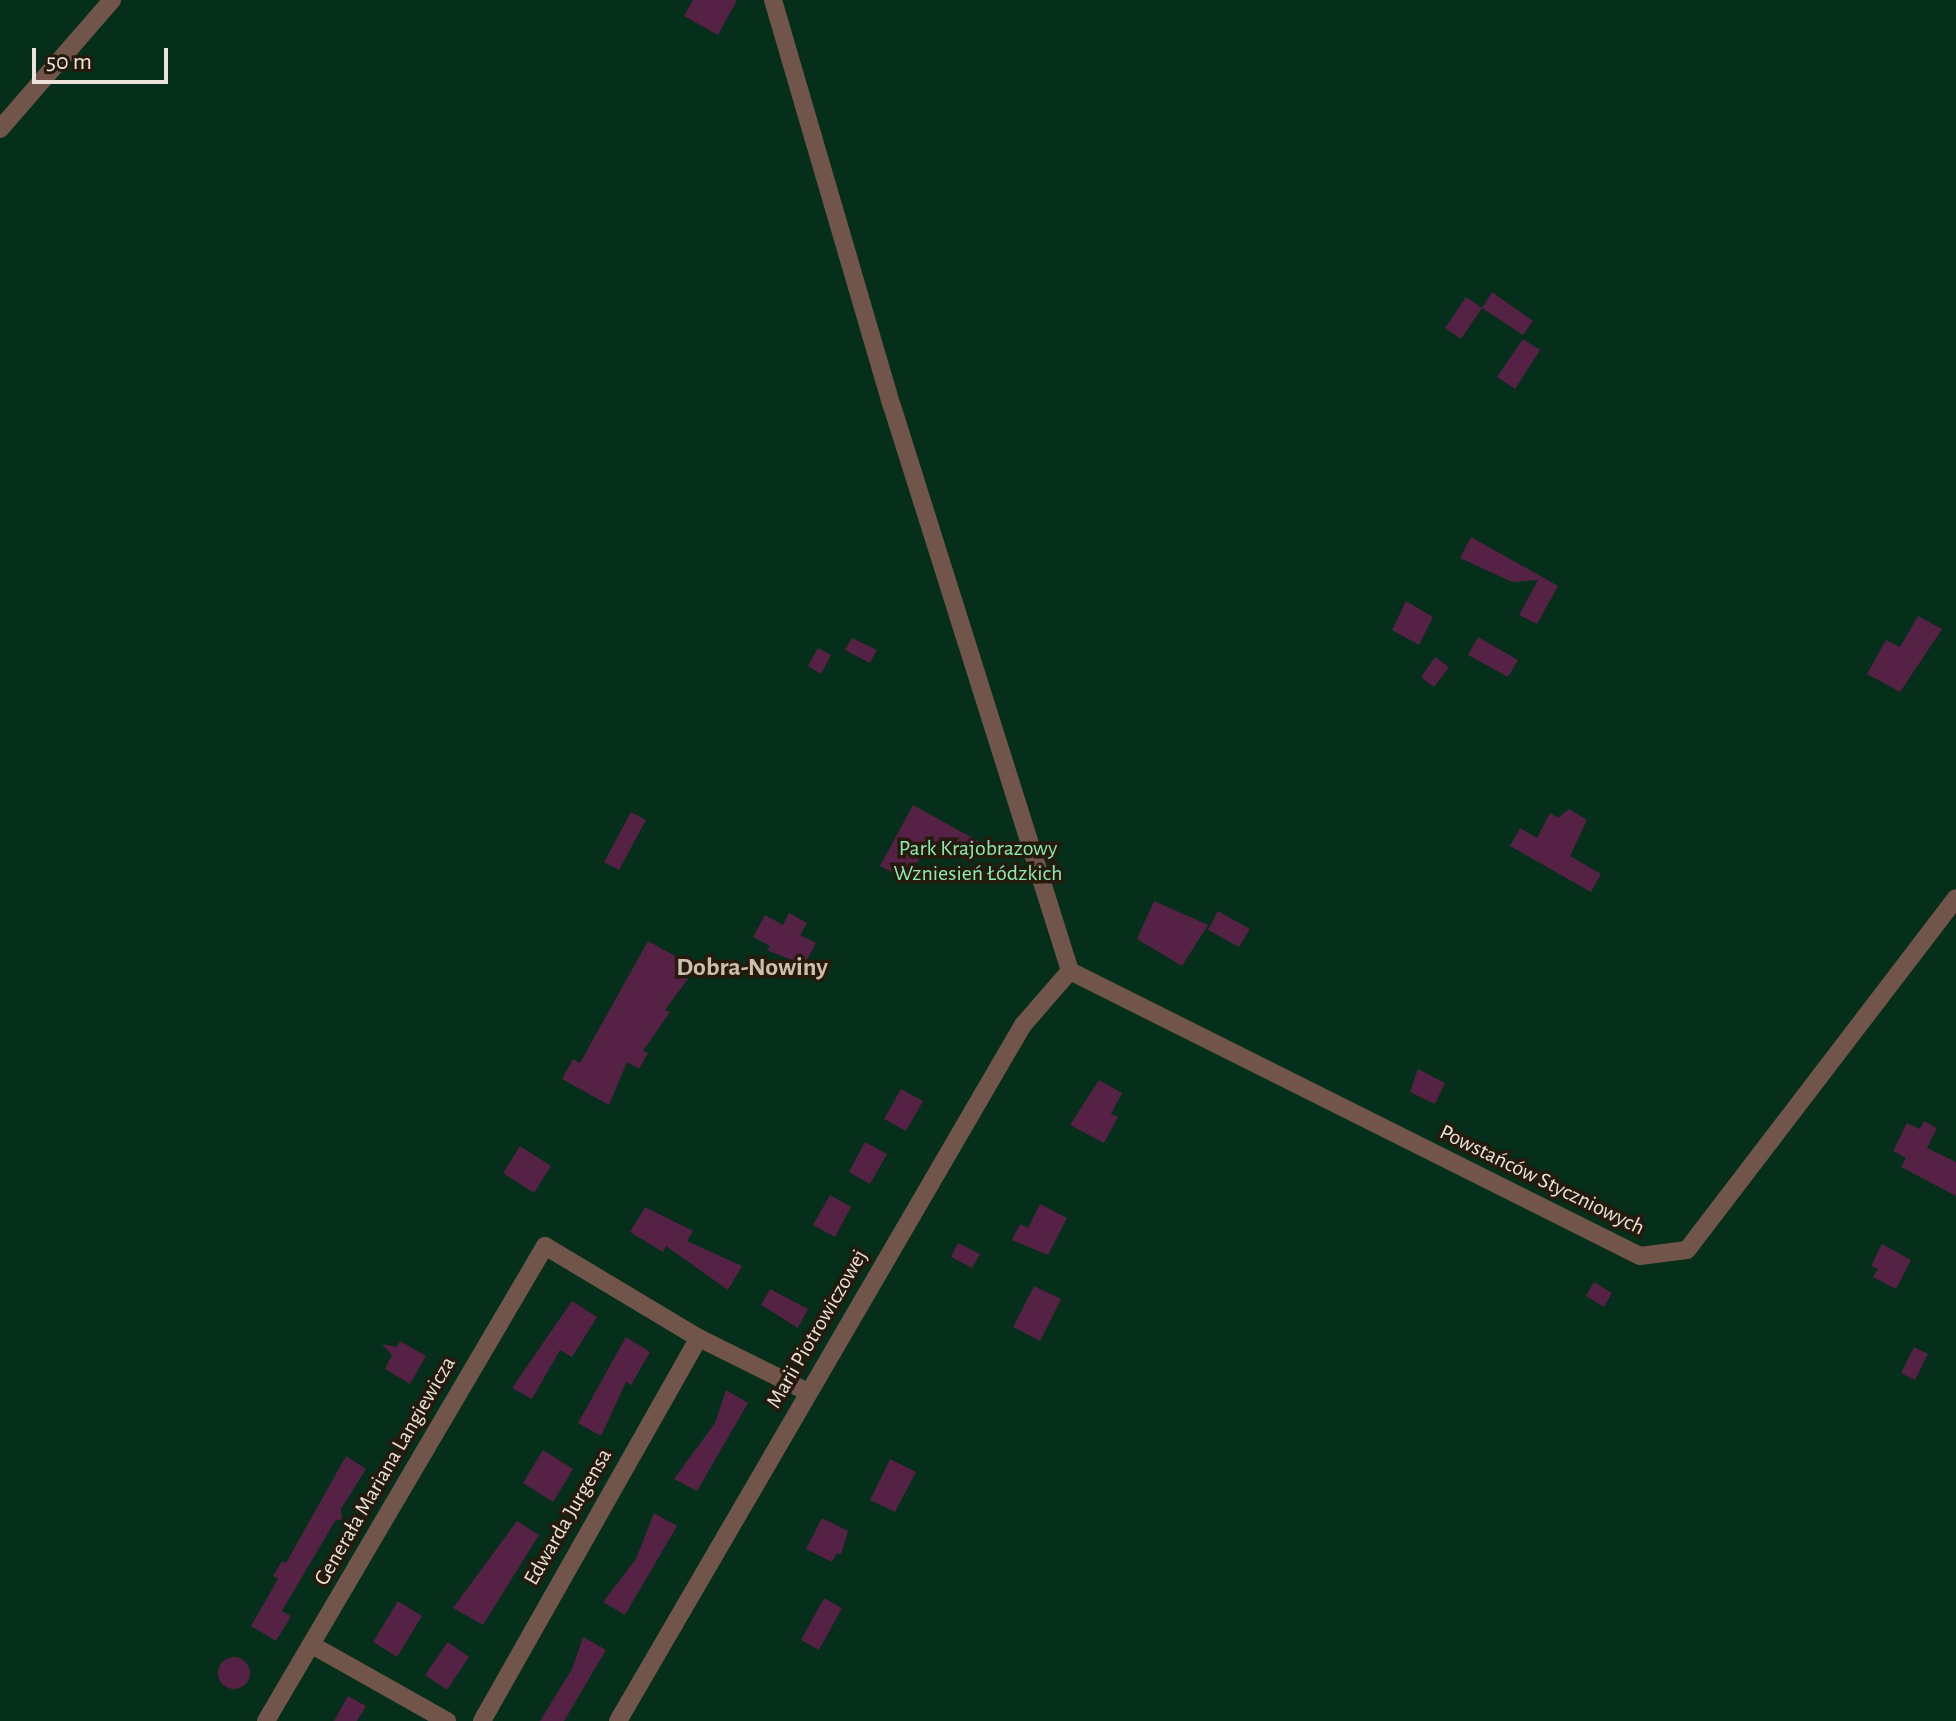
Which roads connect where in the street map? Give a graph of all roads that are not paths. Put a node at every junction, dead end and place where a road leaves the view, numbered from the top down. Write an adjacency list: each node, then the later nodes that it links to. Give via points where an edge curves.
1 (112, 0): 3 (street)
2 (773, 0): 5 (street, via 888,392)
3 (0, 129)
4 (1956, 898): 5 (street, Powstańców Styczniowych, via 1687,1250 1640,1256)
5 (1070, 971): 7 (street, Marii Piotrowiczowej, via 1046,992 1023,1025)
6 (699, 1338): 7 (street); 8 (street, Generała Mariana Langiewicza, via 545,1246); 11 (street, Edwarda Jurgensa)
7 (808, 1392): 12 (street, Marii Piotrowiczowej)
8 (312, 1645): 9 (street, Generała Mariana Langiewicza); 10 (street)
9 (266, 1721)
10 (447, 1721)
11 (482, 1721)
12 (618, 1721)

